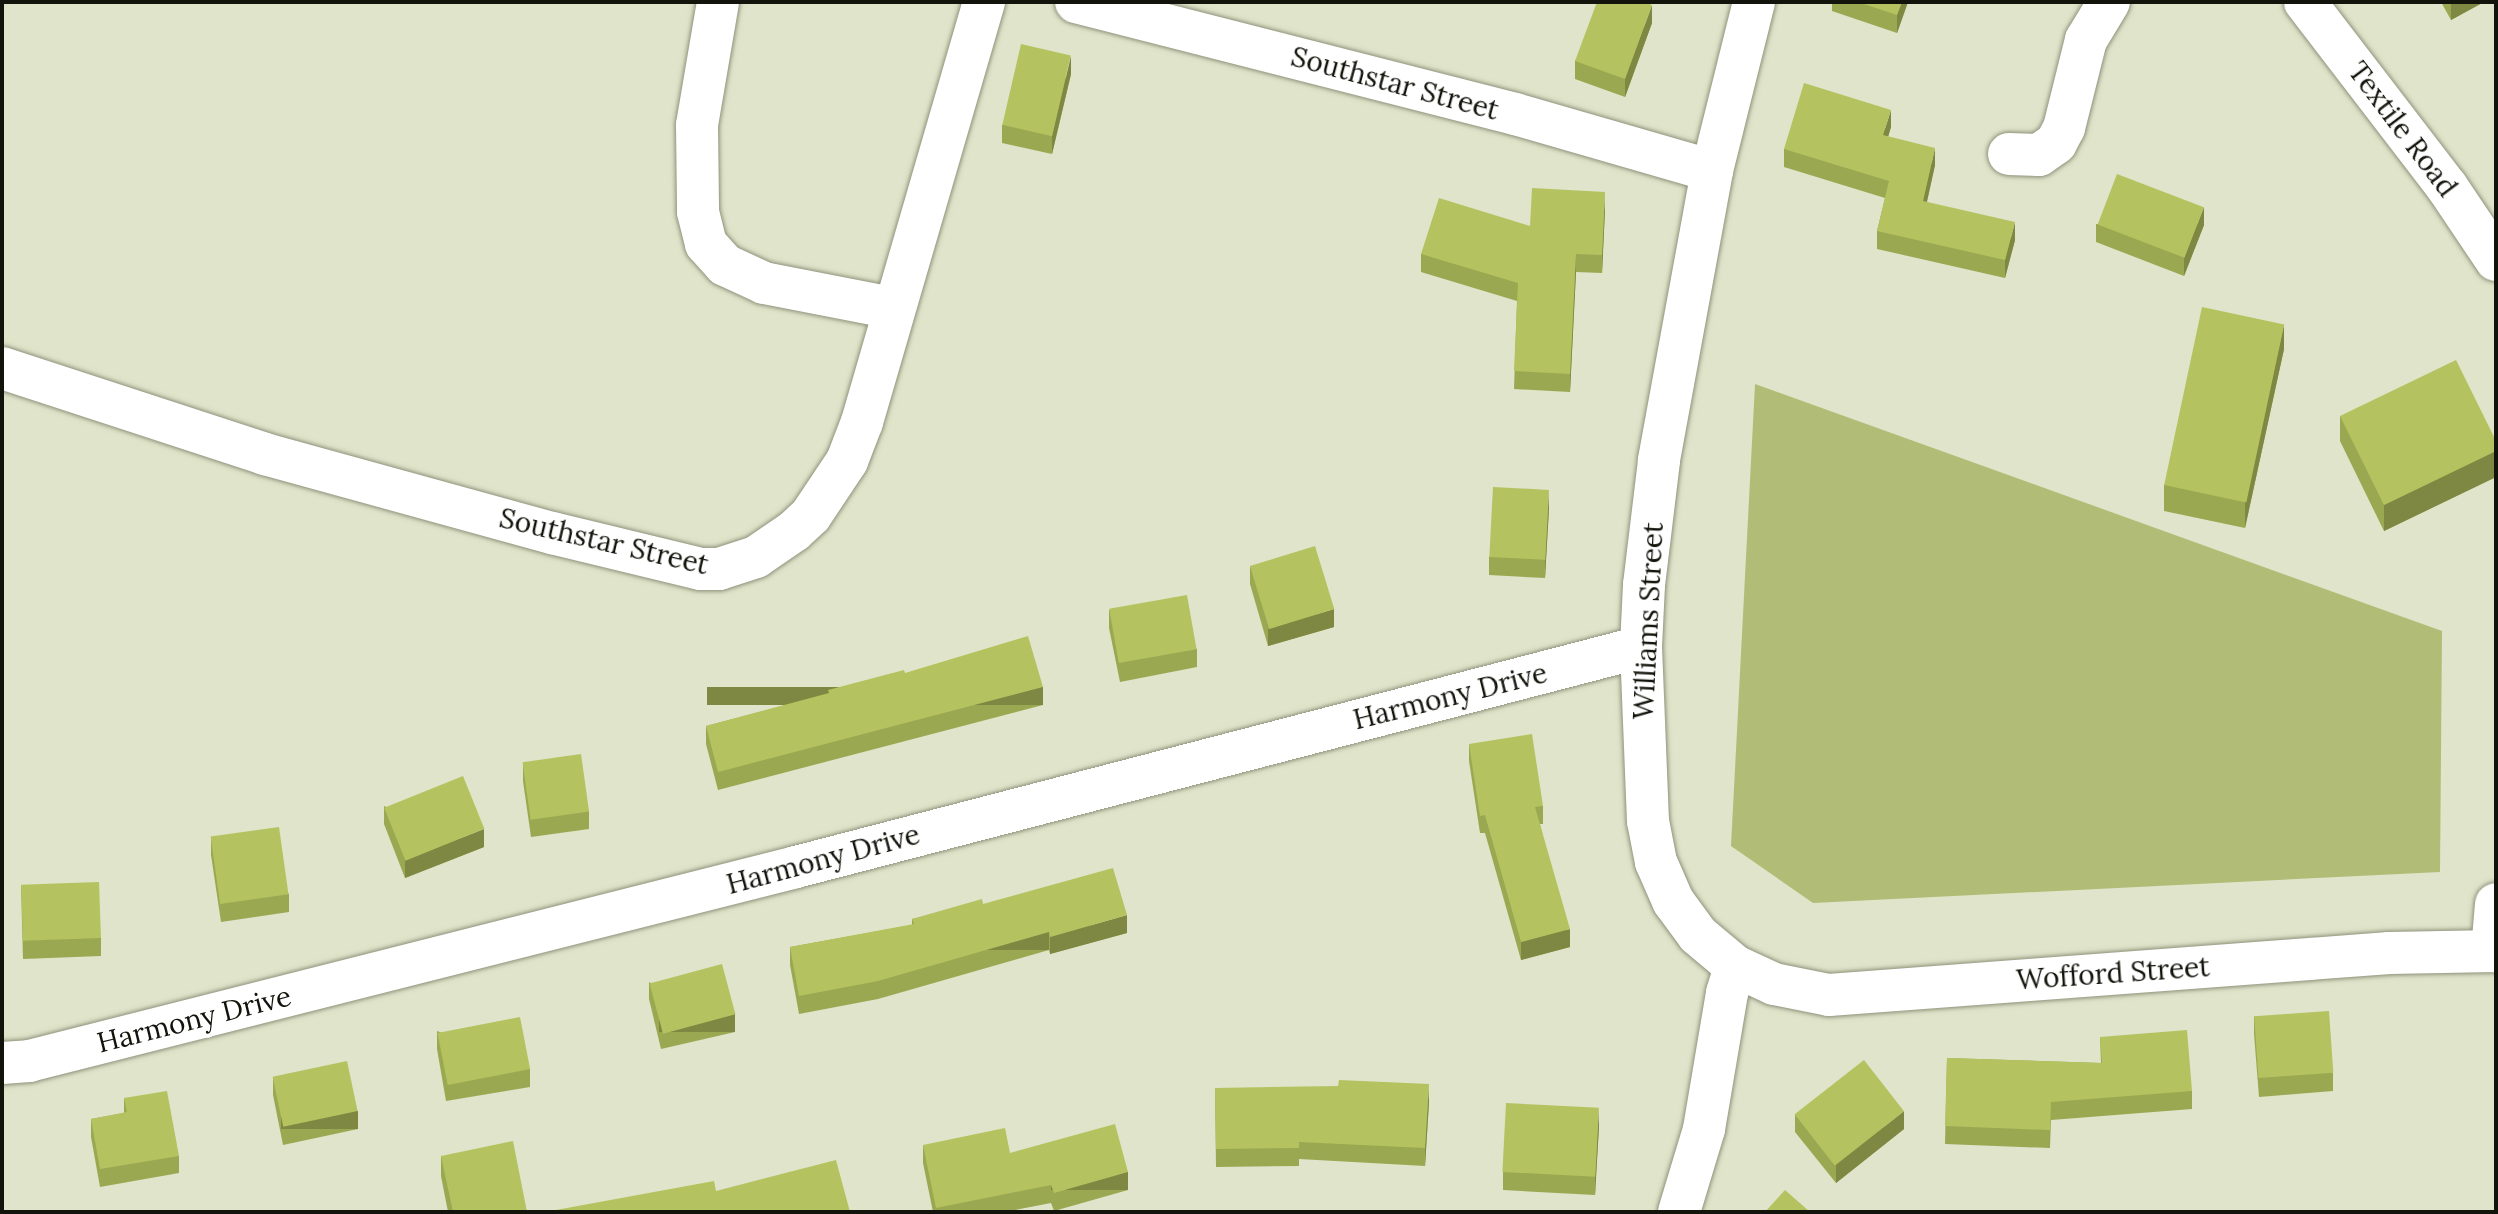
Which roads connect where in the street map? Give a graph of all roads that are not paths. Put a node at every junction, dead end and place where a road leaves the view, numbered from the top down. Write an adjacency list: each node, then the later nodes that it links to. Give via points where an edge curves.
1 (718, 2): 10 (street, via 697,125 698,212 706,244 725,265 764,283)
2 (984, 2): 10 (street, Southstar Street)
3 (1076, 2): 8 (street, Southstar Street, via 1515,114)
4 (1754, 2): 8 (street, Williams Street)
5 (2109, 2): 7 (street, via 2086,40 2056,143 2039,155)
6 (2305, 2): 9 (street, Textile Road, via 2447,187)
7 (2009, 154)
8 (1712, 171): 12 (street, Williams Street, via 1659,461)
9 (2496, 260)
10 (893, 308): 11 (street, Southstar Street, via 862,422 838,480 794,531 756,557 719,569 552,533 280,458)
11 (2, 368)
12 (1641, 647): 15 (street, Williams Street, via 1644,777 1656,862 1673,901 1698,935); 16 (street, Harmony Drive, via 796,867 29,1061)
13 (2496, 904): 14 (street)
14 (2494, 951): 15 (street, Wofford Street, via 2374,954 1829,995 1774,984)
15 (1735, 966): 17 (street, via 1704,1129)
16 (2, 1063)
17 (1679, 1212)

